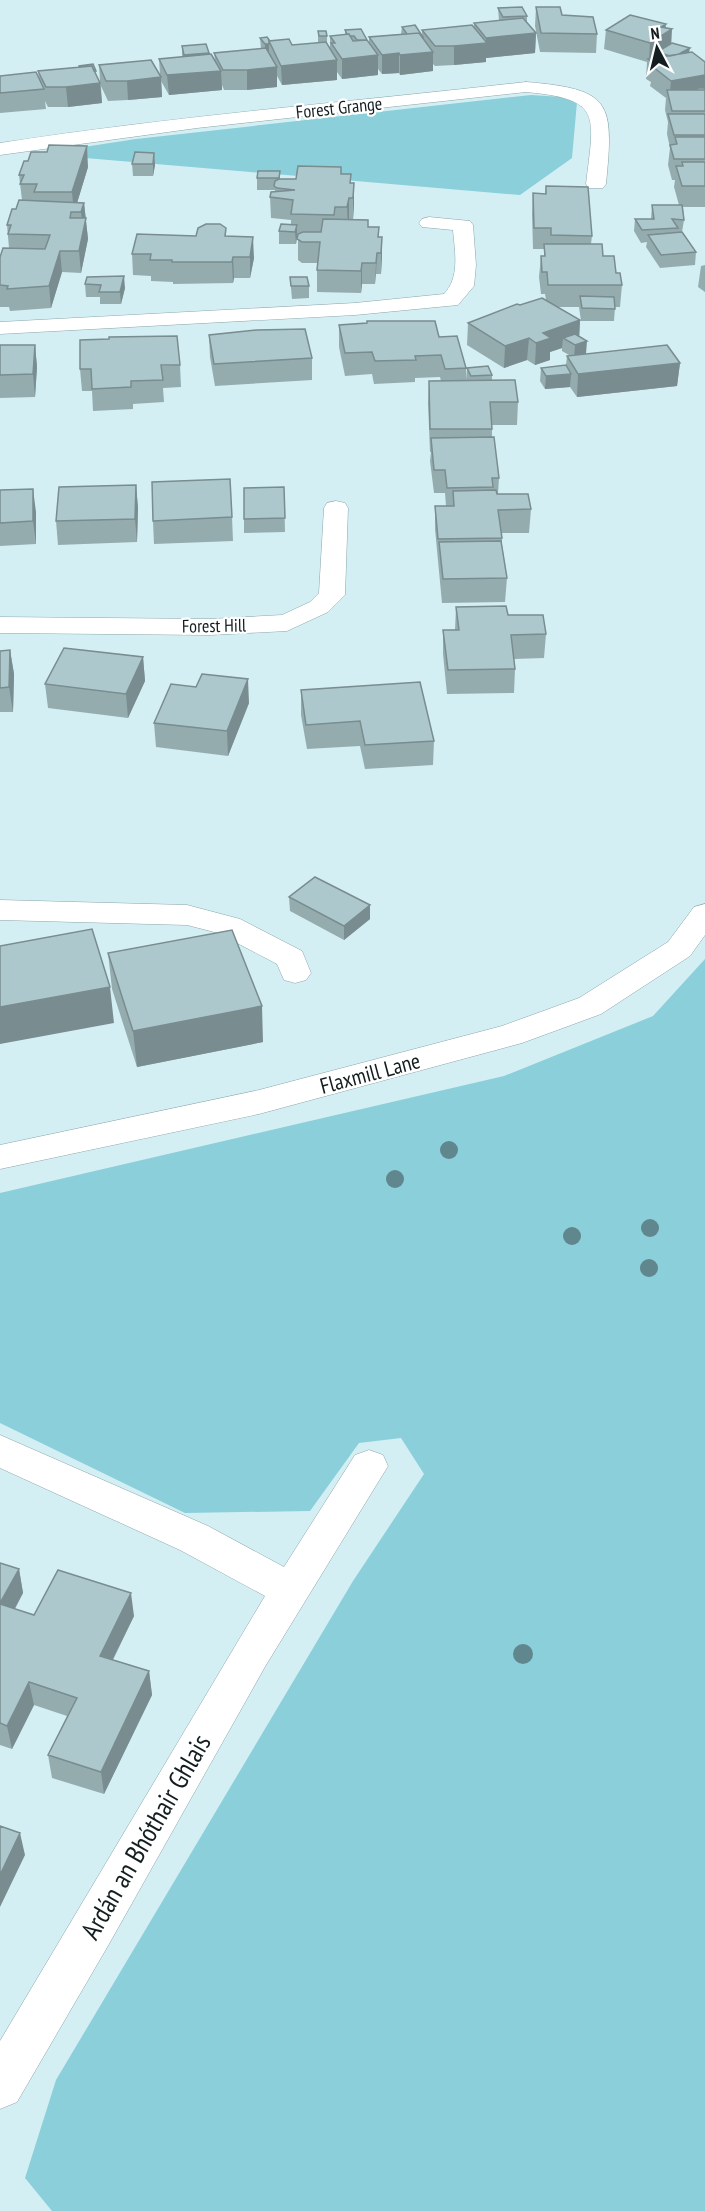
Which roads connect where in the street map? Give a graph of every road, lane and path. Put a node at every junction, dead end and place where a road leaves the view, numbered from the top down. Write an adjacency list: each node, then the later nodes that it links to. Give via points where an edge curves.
1 (0, 149): 2 (street, Forest Grange, via 305,111 526,87 555,88 579,94 594,104 600,120)
2 (596, 184)
3 (429, 223): 4 (street, via 463,225 463,286 450,300 355,309)
4 (0, 328)
5 (336, 508): 6 (street, Forest Hill, via 332,595 319,607 287,623 210,627)
6 (0, 625)
7 (0, 910): 9 (street, via 187,915 229,926 291,958)
8 (705, 914): 10 (street, Flaxmill Lane, via 679,949 590,1006 511,1035 259,1102)
9 (295, 973)
10 (0, 1157)
11 (0, 1451): 13 (street, via 194,1538)
12 (369, 1466): 13 (street, Ardán an Bhóthair Ghlais)
13 (292, 1591): 14 (street, Ardán an Bhóthair Ghlais, via 252,1652)
14 (0, 2085)

